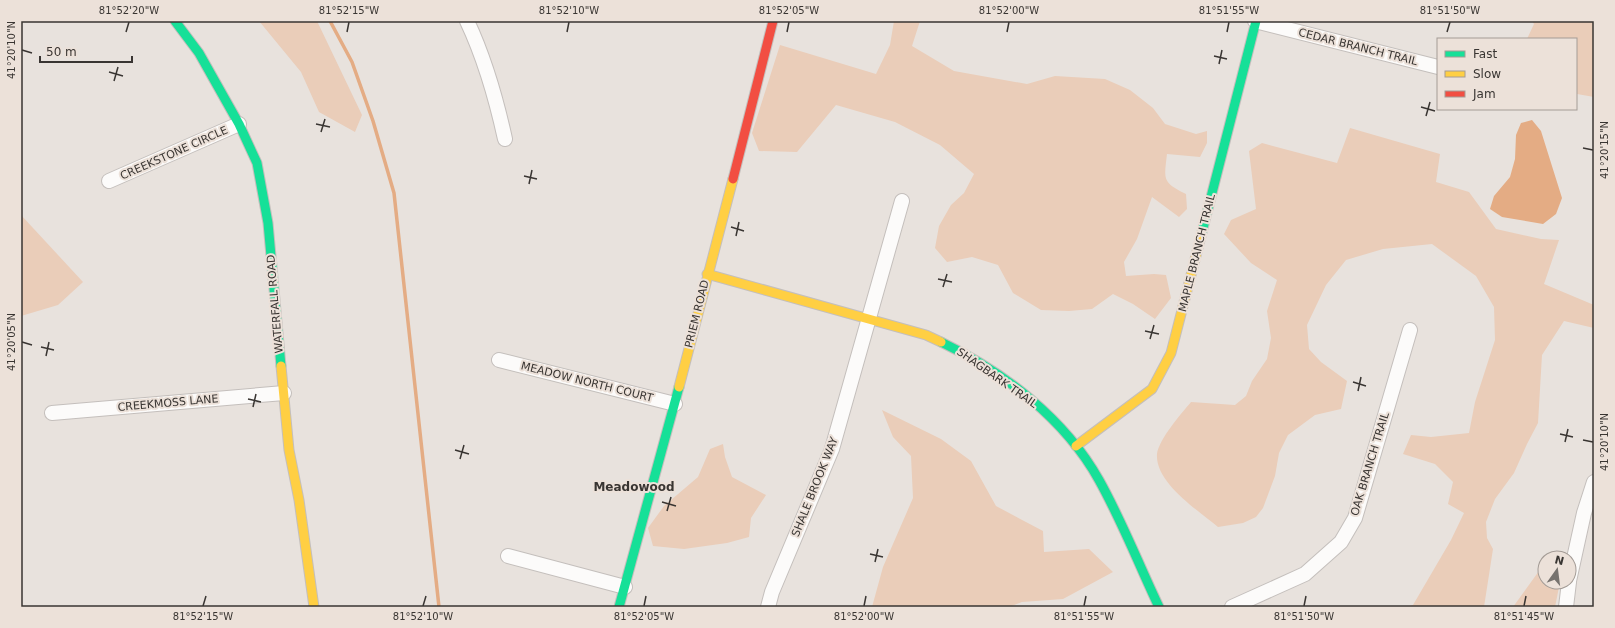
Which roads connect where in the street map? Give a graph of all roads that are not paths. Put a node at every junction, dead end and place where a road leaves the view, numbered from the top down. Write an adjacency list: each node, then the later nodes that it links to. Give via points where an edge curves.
1 (176, 21): 6 (street, WATERFALL ROAD, via 199,53)
2 (467, 21): 7 (street, via 482,53)
3 (773, 21): 10 (street, PRIEM ROAD)
4 (1256, 21): 5 (street, CEDAR BRANCH TRAIL); 17 (street, MAPLE BRANCH TRAIL, via 1171,353 1152,389)
5 (1437, 67)
6 (239, 124): 8 (street, CREEKSTONE CIRCLE); 14 (street, WATERFALL ROAD, via 257,163 268,223)
7 (505, 139)
8 (109, 181)
9 (902, 201): 11 (street, SHALE BROOK WAY)
10 (707, 274): 11 (street, SHAGBARK TRAIL); 15 (street, PRIEM ROAD)
11 (868, 318): 17 (street, SHAGBARK TRAIL, via 926,334 964,353 1033,400); 25 (street, SHALE BROOK WAY, via 832,449)
12 (1410, 330): 27 (street, OAK BRANCH TRAIL, via 1355,518 1342,542 1306,574)
13 (499, 360): 15 (street, MEADOW NORTH COURT)
14 (284, 393): 16 (street, CREEKMOSS LANE); 23 (street, WATERFALL ROAD, via 289,450 299,500)
15 (675, 404): 21 (street, PRIEM ROAD)
16 (52, 413)
17 (1076, 446): 26 (street, SHAGBARK TRAIL, via 1099,480)
18 (1594, 482): 19 (street)
19 (1576, 550)
20 (508, 556): 21 (street)
21 (625, 587): 24 (street, PRIEM ROAD)
22 (1568, 590): 28 (street)
23 (314, 607)
24 (619, 607)
25 (768, 607)
26 (1158, 607)
27 (1232, 607)
28 (1566, 607)

